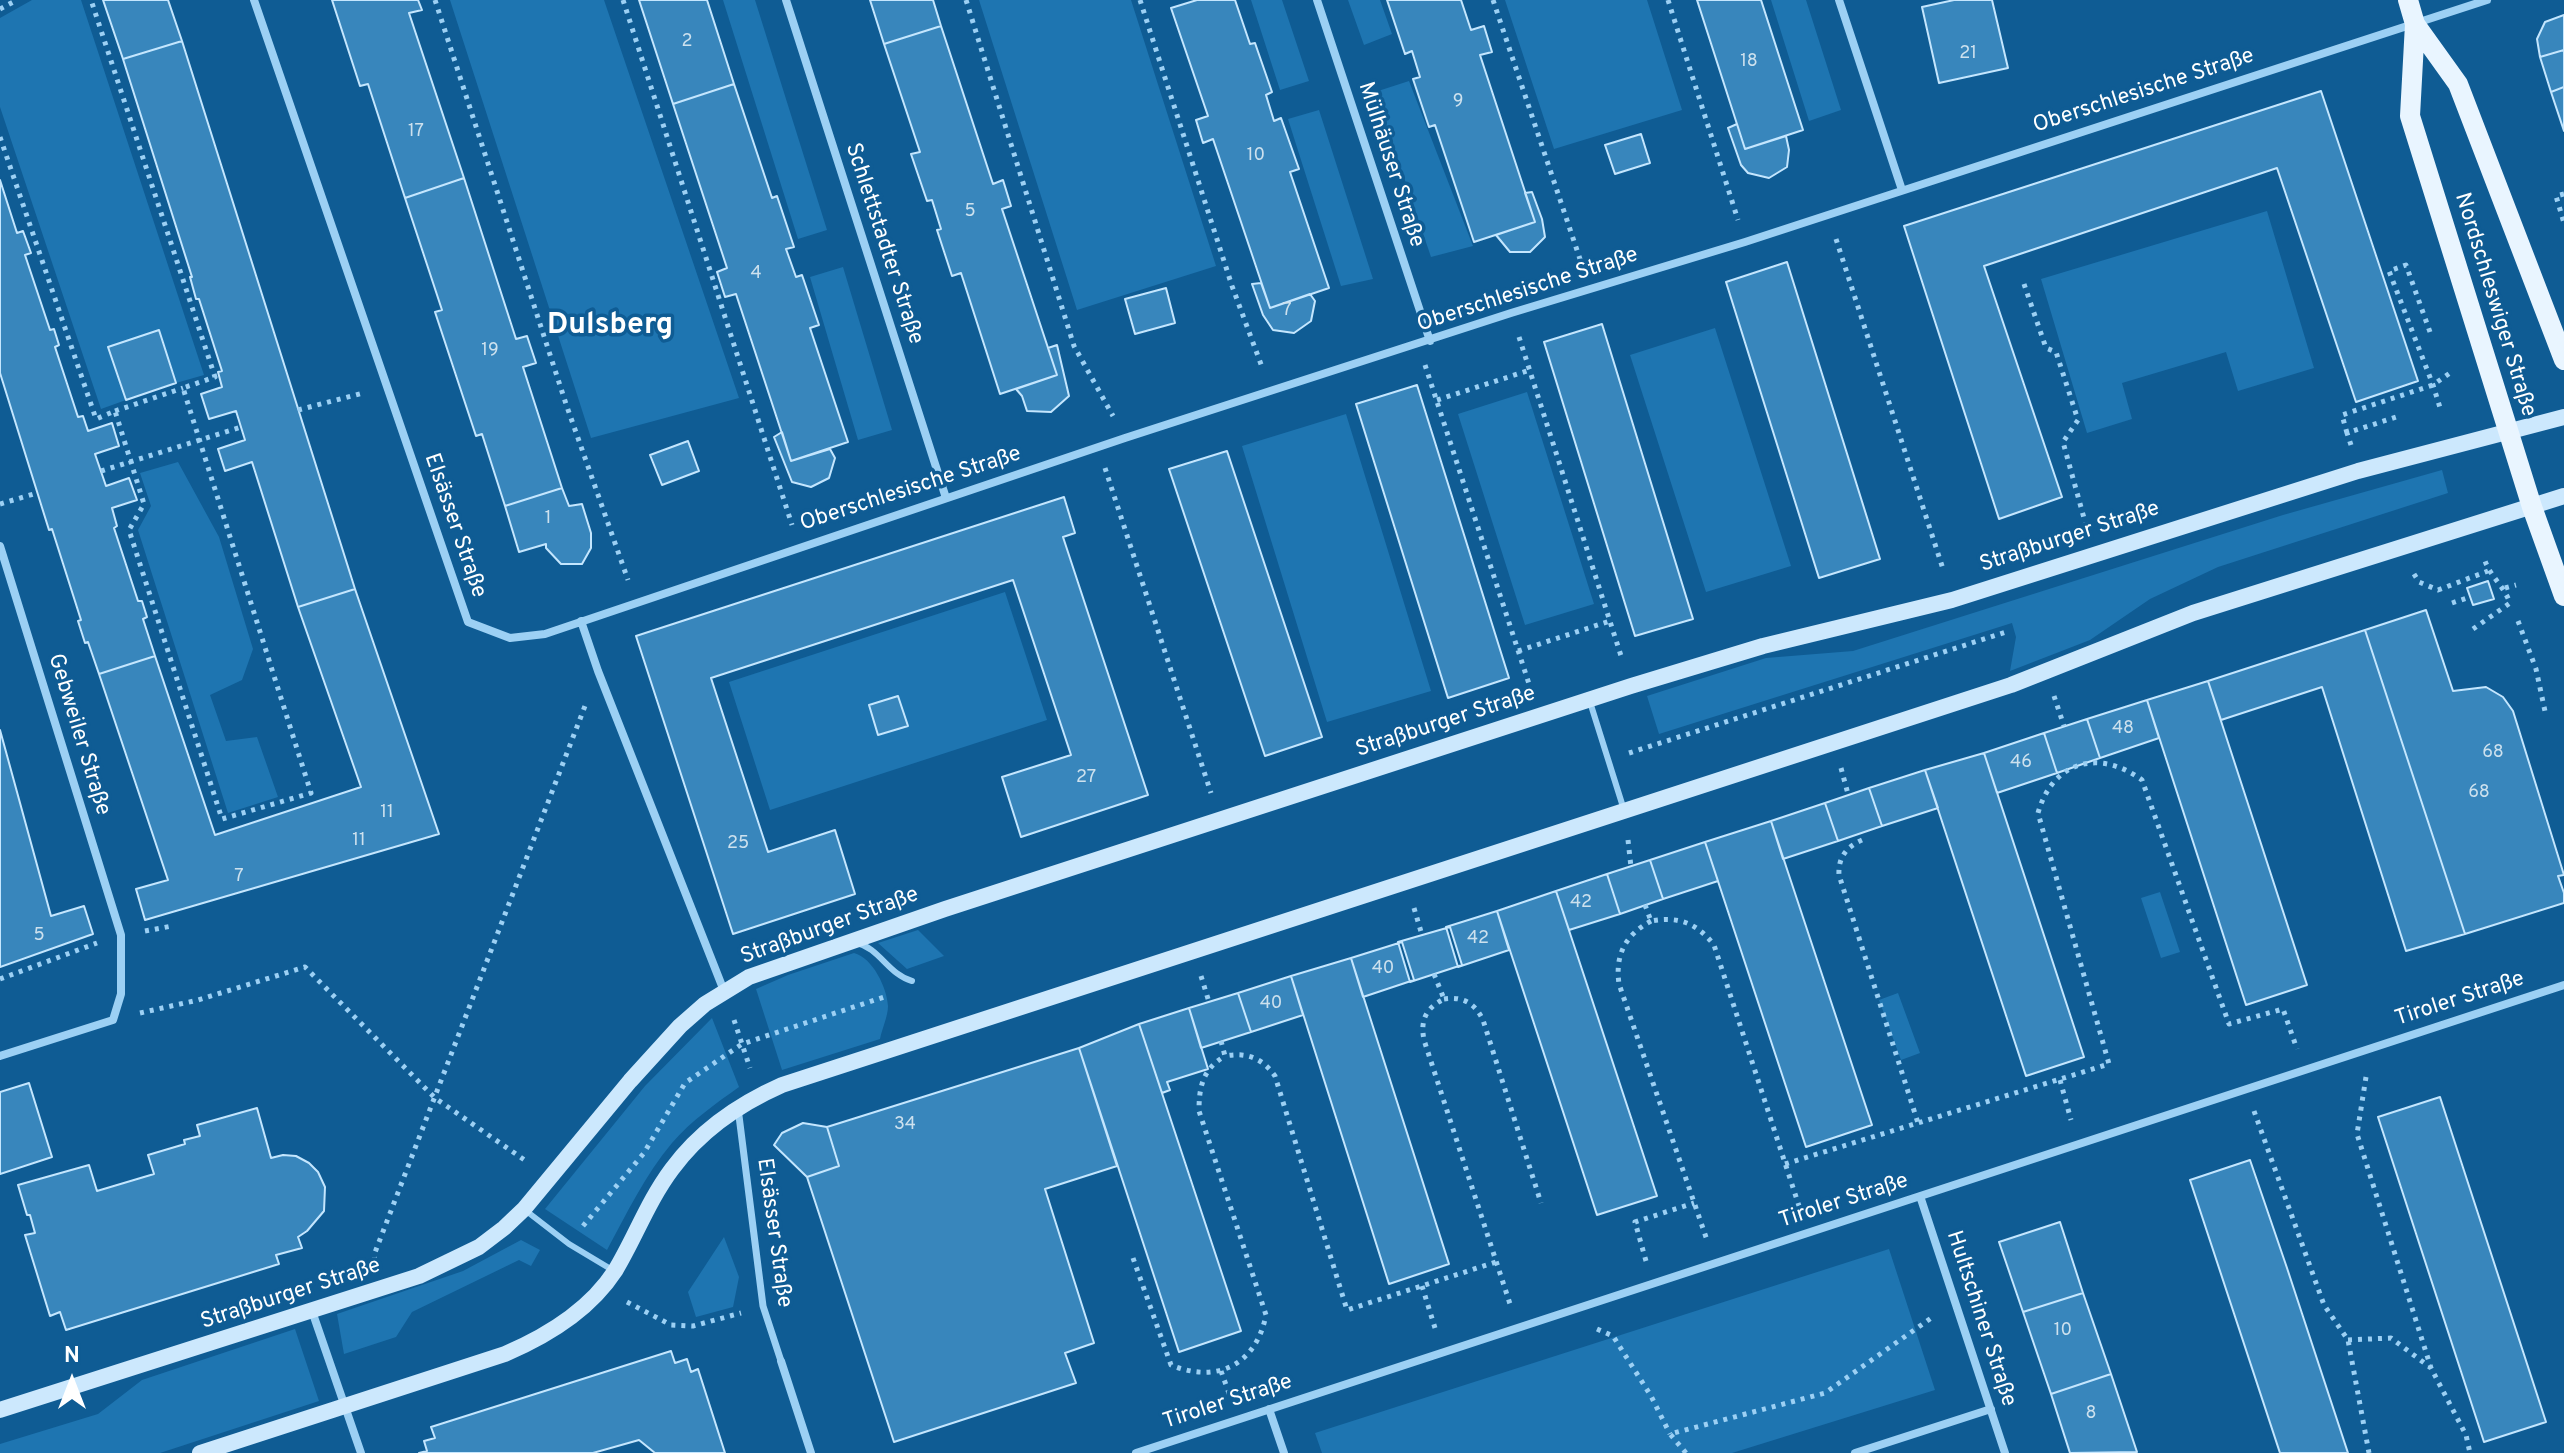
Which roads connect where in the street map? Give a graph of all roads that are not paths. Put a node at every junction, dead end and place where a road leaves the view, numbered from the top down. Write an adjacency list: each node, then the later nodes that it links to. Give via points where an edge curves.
1 (254, 0): 18 (street, Elsässer Straße, via 468,622 510,638 545,634)
2 (786, 0): 14 (street, Schlettstadter Straße)
3 (1317, 0): 9 (street, Mülhäuser Straße)
4 (1839, 0): 8 (street)
5 (2408, 0): 7 (main road, Nordschleswiger Straße)
6 (2487, 0): 7 (street, Oberschlesische Straße)
7 (2415, 24): 8 (street, Oberschlesische Straße); 10 (main road, Nordschleswiger Straße, via 2458,84); 12 (main road, Nordschleswiger Straße, via 2410,116)
8 (1902, 190): 9 (street, Oberschlesische Straße)
9 (1430, 341): 14 (street, Oberschlesische Straße)
10 (2564, 360)
11 (2564, 417): 12 (main road, Straßburger Straße)
12 (2509, 431): 15 (main road, Nordschleswiger Straße); 19 (main road, Straßburger Straße, via 2358,471 1952,600 1763,646)
13 (2564, 496): 15 (main road)
14 (946, 498): 18 (street, Oberschlesische Straße)
15 (2532, 507): 17 (main road, Nordschleswiger Straße); 20 (main road, via 2193,613 2011,685)
16 (0, 546): 25 (street, Gebweiler Straße, via 121,935 121,994 113,1020)
17 (2564, 596)
18 (581, 621): 24 (street)
19 (1590, 700): 20 (lane); 21 (main road, Straßburger Straße)
20 (1624, 810): 26 (main road, via 807,1076)
21 (850, 942): 22 (lane, via 862,944); 24 (main road, Straßburger Straße)
22 (912, 981)
23 (2564, 985): 27 (street, Tiroler Straße)
24 (724, 991): 28 (main road, Straßburger Straße, via 680,1026)
25 (0, 1056)
26 (738, 1108): 29 (main road, via 672,1169); 31 (street, Elsässer Straße, via 763,1306)
27 (1920, 1196): 33 (street, Tiroler Straße); 34 (street, Hultschiner Straße)
28 (524, 1209): 29 (lane); 30 (main road, Straßburger Straße, via 453,1262)
29 (614, 1271): 32 (main road, via 559,1327 534,1342)
30 (312, 1311): 32 (street); 35 (main road, Straßburger Straße)
31 (781, 1361): 38 (street, Elsässer Straße)
32 (346, 1406): 36 (main road); 37 (street)
33 (1269, 1409): 39 (street, Tiroler Straße); 40 (street)
34 (1991, 1409): 41 (street); 42 (street, Hultschiner Straße)
35 (0, 1410)
36 (200, 1453)
37 (361, 1453)
38 (811, 1453)
39 (1136, 1453)
40 (1284, 1453)
41 (1855, 1453)
42 (2005, 1453)

